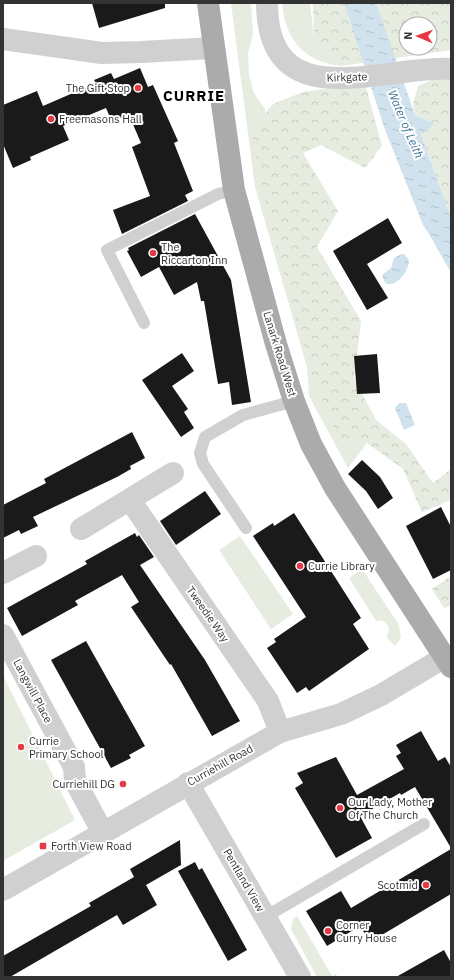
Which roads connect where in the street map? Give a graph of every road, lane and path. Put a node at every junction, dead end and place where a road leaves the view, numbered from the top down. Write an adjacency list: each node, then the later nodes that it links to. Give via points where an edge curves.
1 (208, 3): 4 (main road, Lanark Road West)
2 (267, 3): 5 (street, Kirkgate, via 267,23 272,40 290,65 304,73 332,79 354,79 414,69)
3 (3, 39): 4 (street, via 102,53)
4 (213, 48): 6 (main road, Lanark Road West)
5 (451, 69)
6 (234, 190): 7 (lane, via 218,194 107,250); 8 (main road, Lanark Road West)
7 (144, 323)
8 (294, 401): 11 (lane, via 243,415 205,437 201,445 203,464); 16 (main road, Lanark Road West, via 311,444 335,488)
9 (173, 473): 10 (street)
10 (130, 500): 12 (street); 17 (street, Tweedie Way, via 268,701)
11 (246, 528)
12 (81, 529)
13 (36, 556): 14 (street)
14 (3, 573)
15 (3, 635): 20 (street, Langwill Place, via 74,767 75,781)
16 (448, 662): 17 (street, Curriehill Road, via 341,714)
17 (280, 732): 18 (street, Curriehill Road)
18 (188, 784): 20 (street, Curriehill Road); 22 (street, Pentland View)
19 (424, 824): 22 (lane)
20 (103, 833): 21 (street, Curriehill Road)
21 (3, 890)
22 (265, 917): 23 (street, Pentland View)
23 (300, 977)

